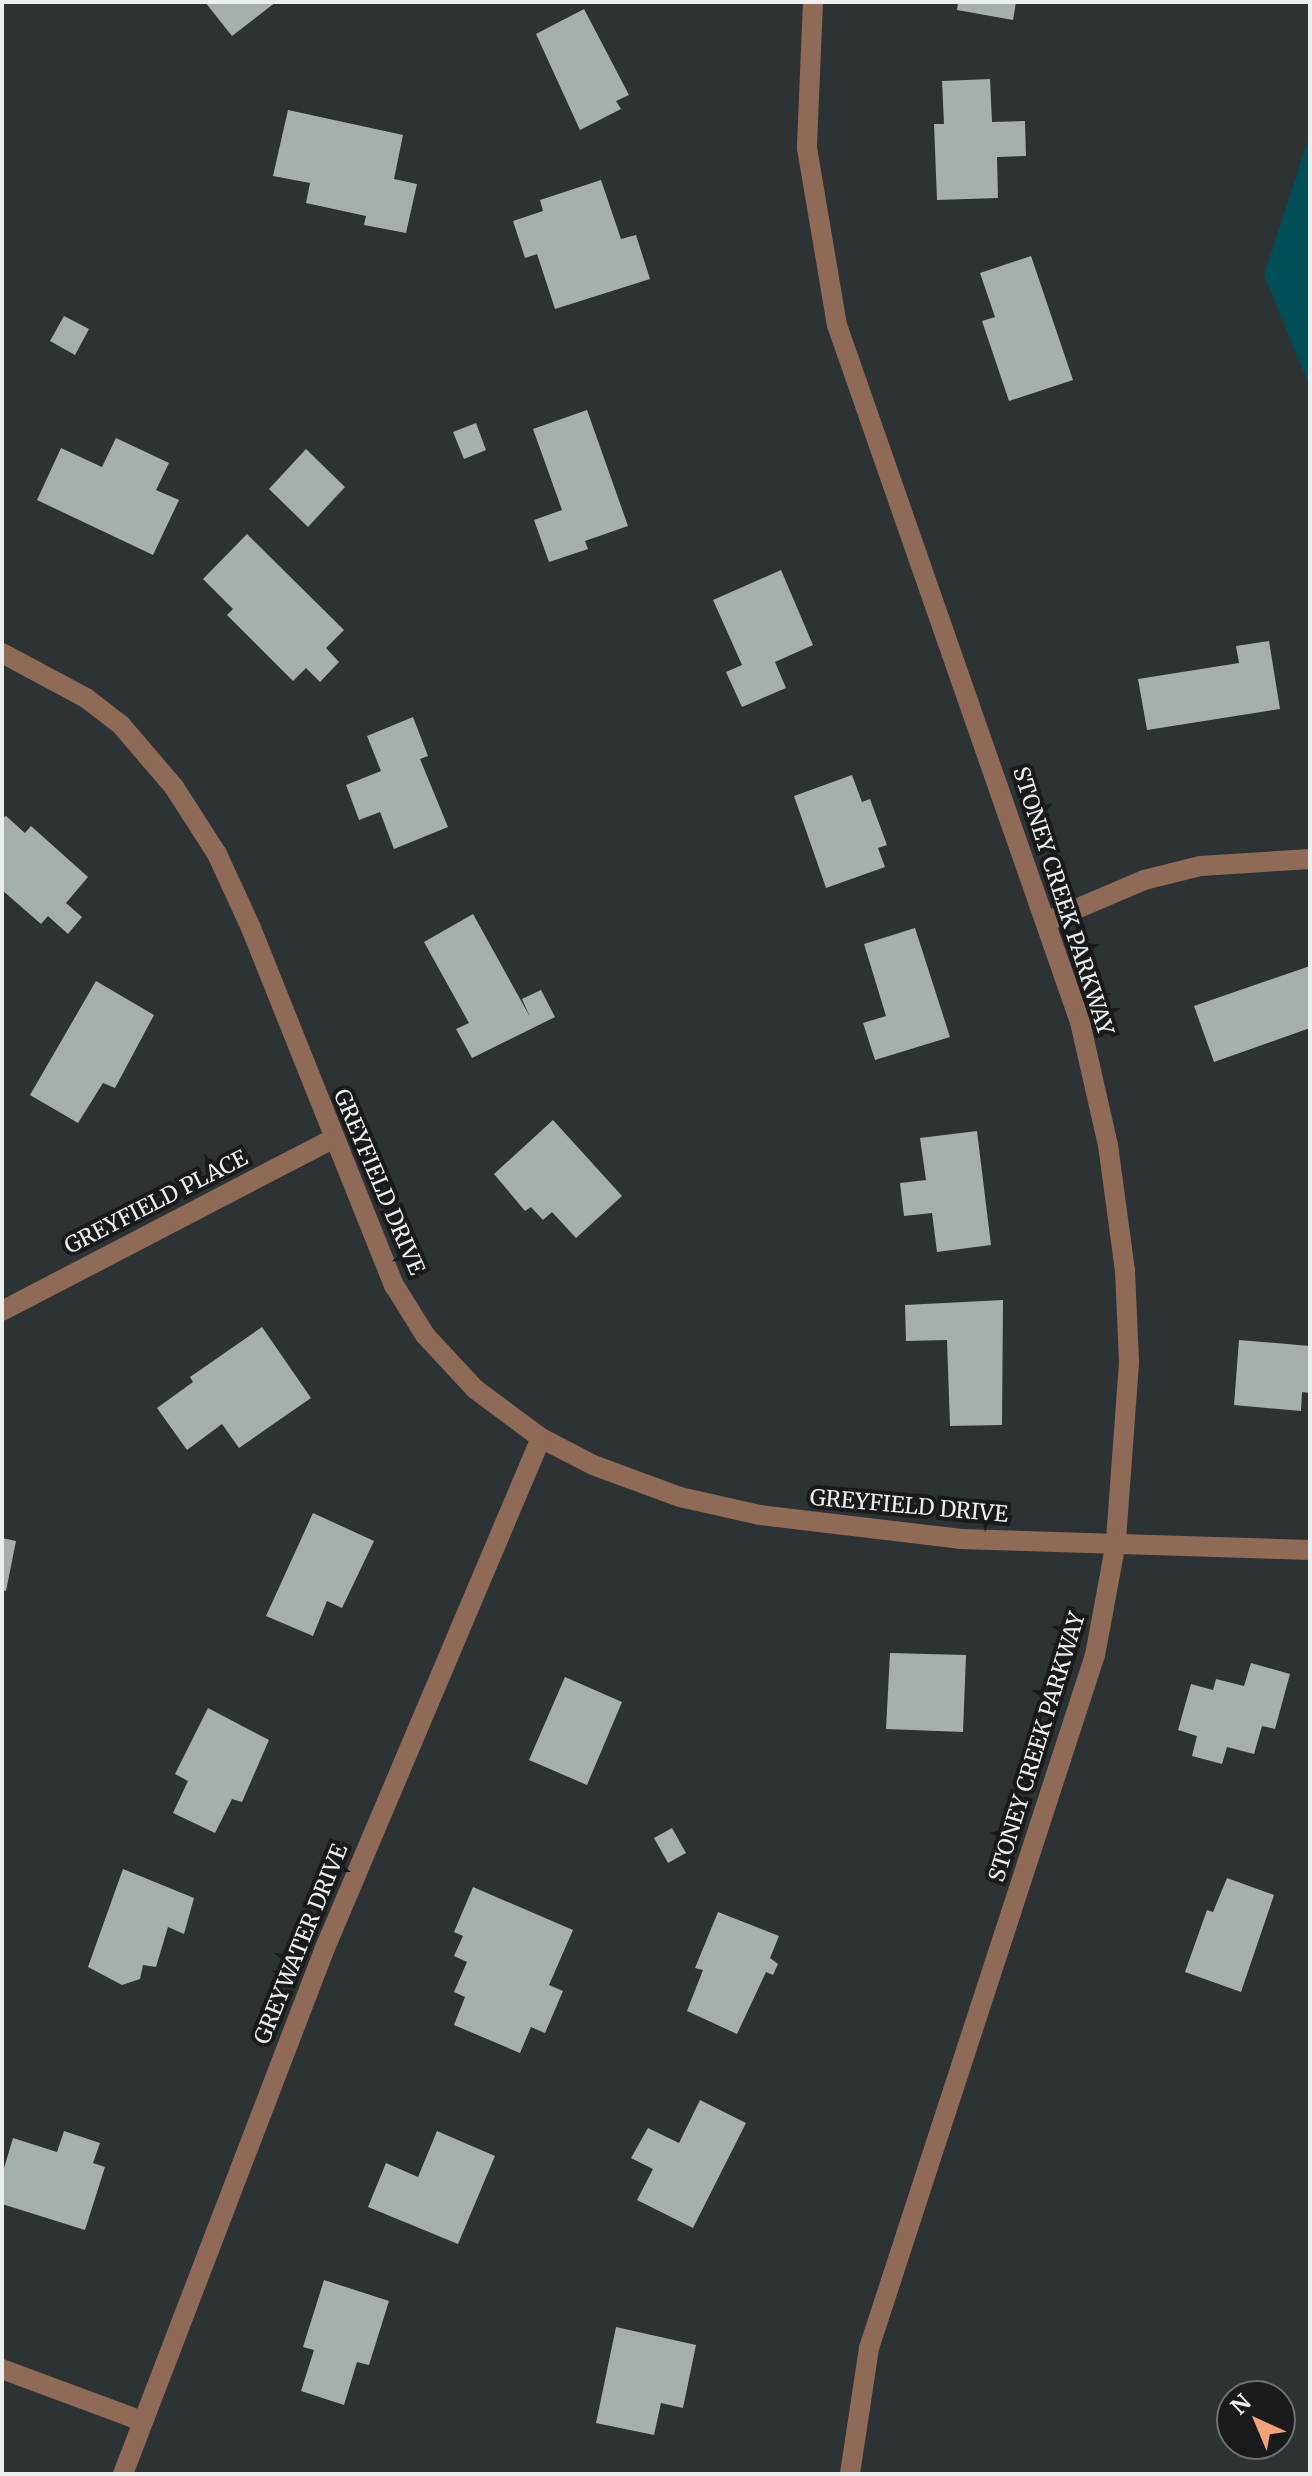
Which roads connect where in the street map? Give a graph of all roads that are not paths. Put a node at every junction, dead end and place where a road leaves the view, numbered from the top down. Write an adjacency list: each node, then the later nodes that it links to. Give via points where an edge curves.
1 (813, 2): 4 (street, STONEY CREEK PARKWAY, via 807,148 837,325)
2 (2, 653): 5 (street, GREYFIELD DRIVE, via 86,698 121,725 174,787 217,854 251,928)
3 (1310, 859): 4 (street, via 1200,866 1144,880)
4 (1048, 921): 8 (street, STONEY CREEK PARKWAY, via 1080,1022 1108,1145 1125,1270 1129,1363)
5 (334, 1138): 6 (street, GREYFIELD PLACE); 7 (street, GREYFIELD DRIVE, via 394,1285 425,1335 475,1389)
6 (2, 1311)
7 (541, 1438): 8 (street, GREYFIELD DRIVE, via 593,1465 680,1497 760,1515 960,1539); 11 (street, GREYWATER DRIVE, via 392,1782 239,2160)
8 (1116, 1542): 9 (street, GREYFIELD DRIVE); 13 (street, STONEY CREEK PARKWAY, via 1095,1655 869,2348)
9 (1310, 1550)
10 (2, 2369): 11 (street)
11 (142, 2421): 12 (street, GREYWATER DRIVE)
12 (123, 2474)
13 (850, 2474)

